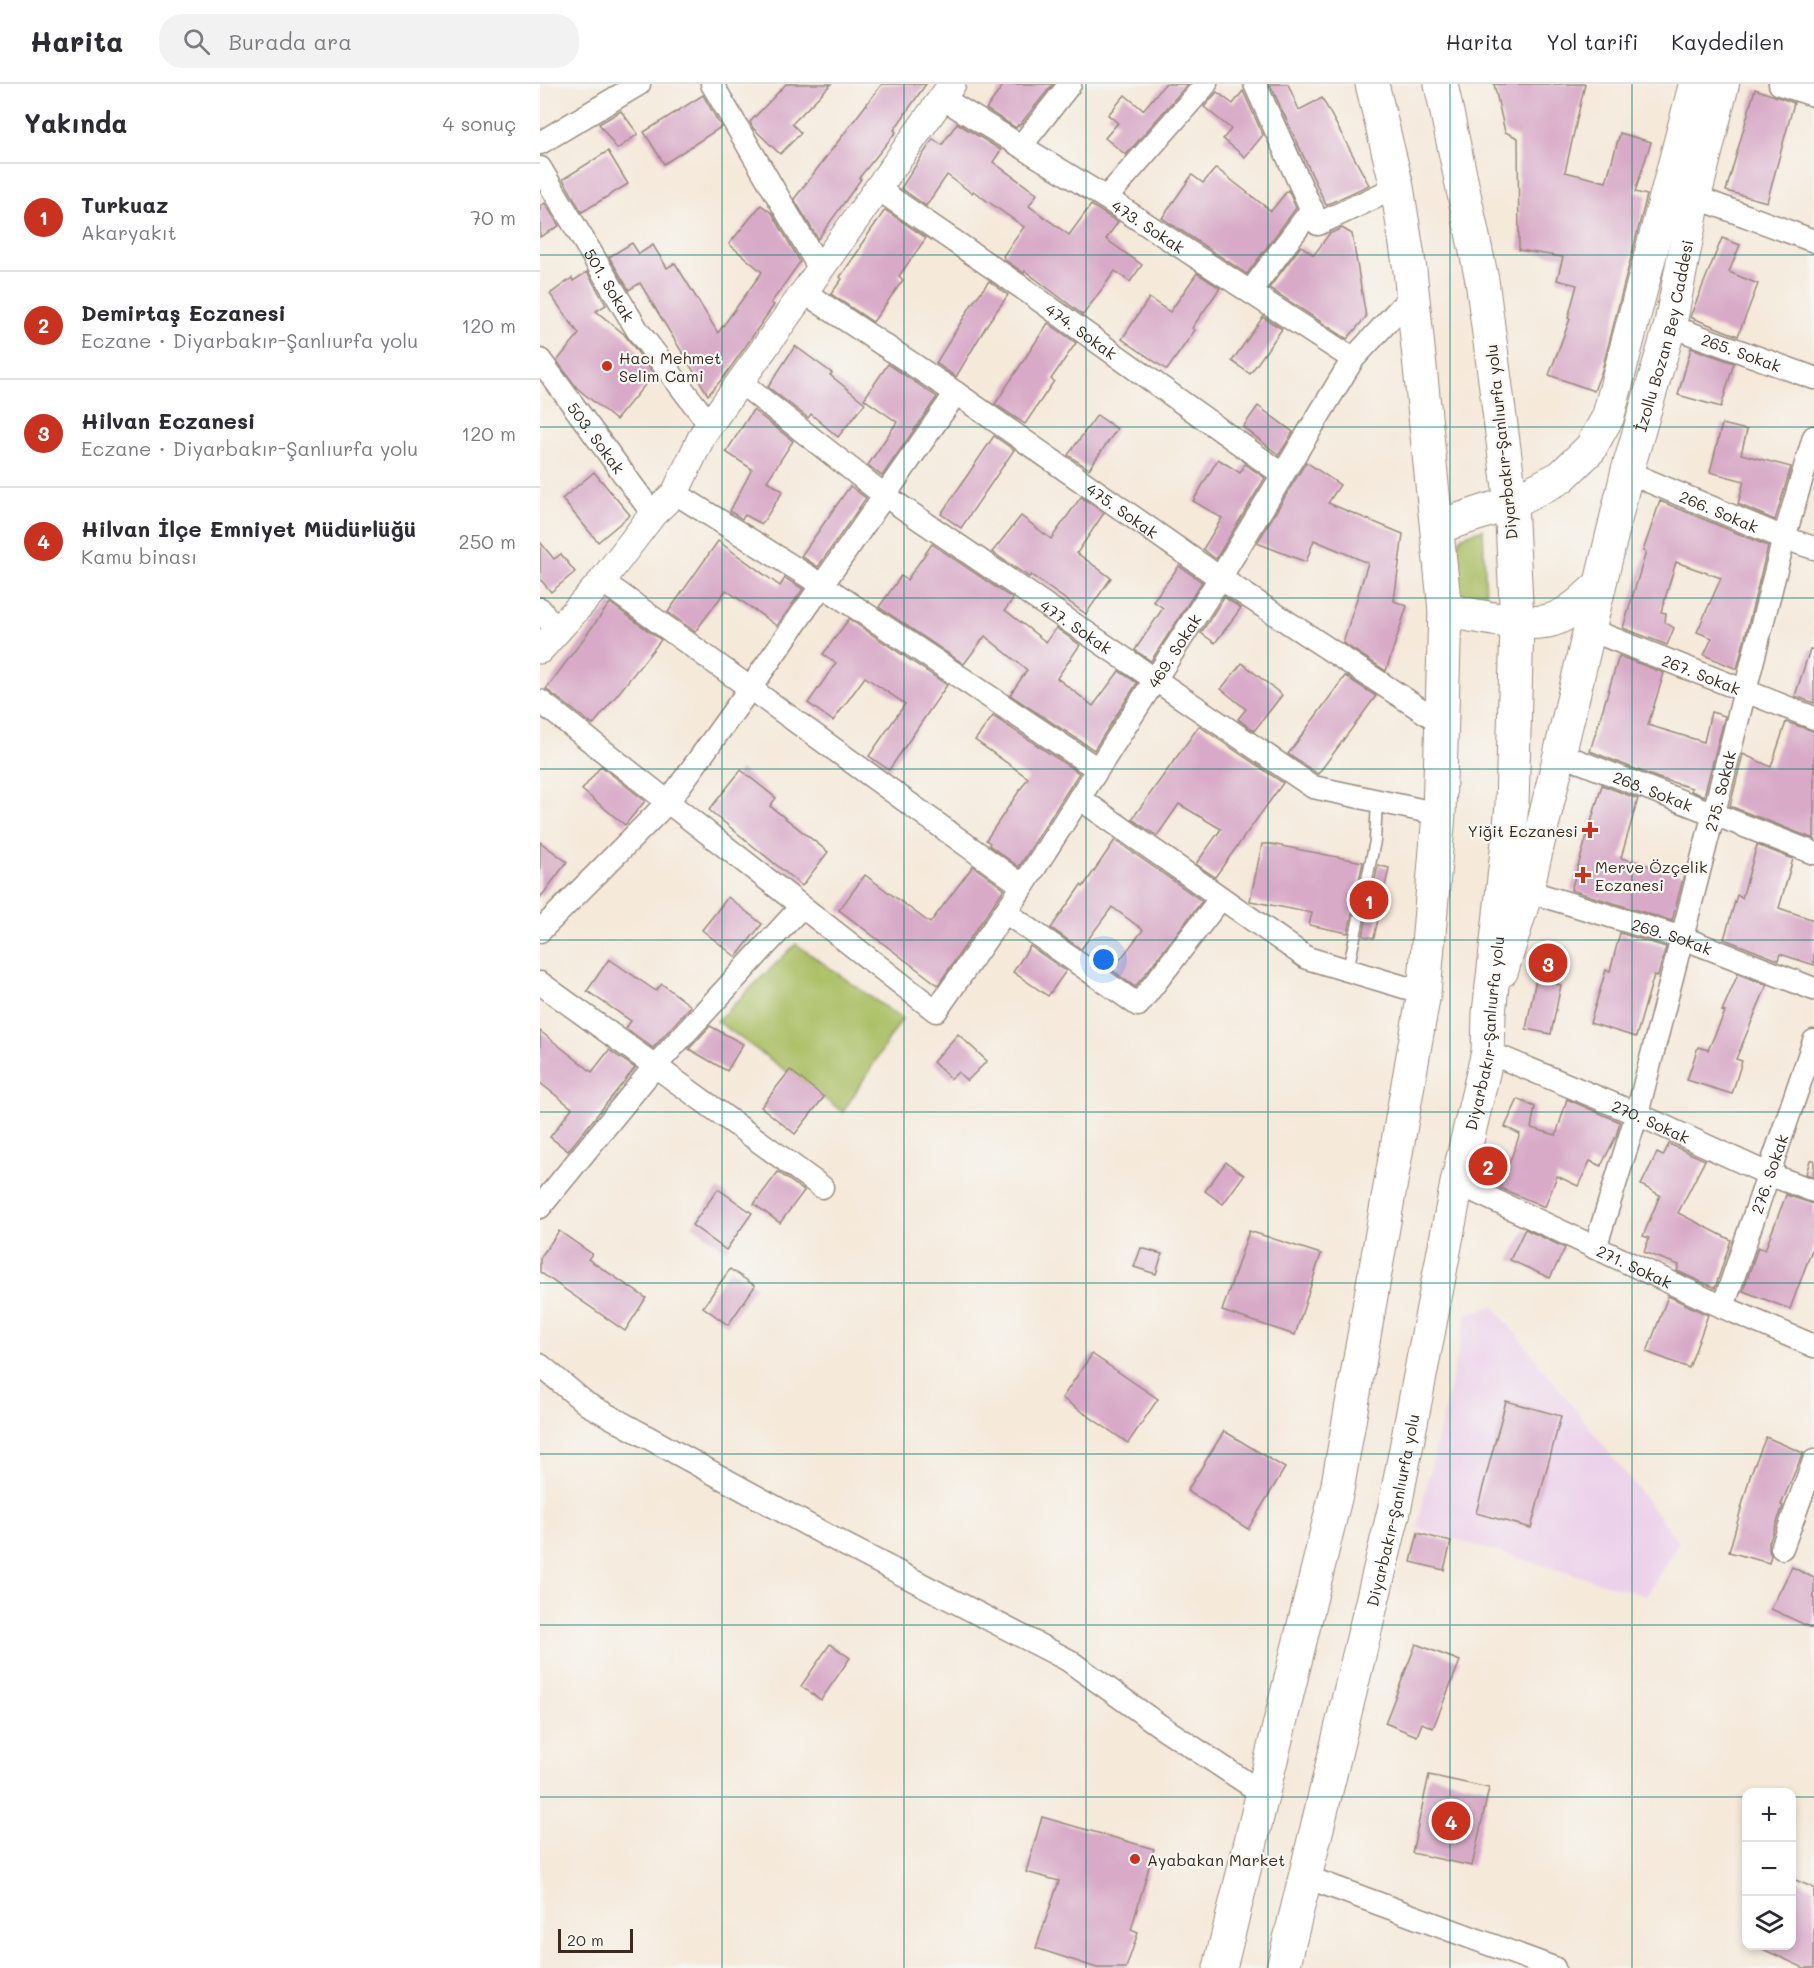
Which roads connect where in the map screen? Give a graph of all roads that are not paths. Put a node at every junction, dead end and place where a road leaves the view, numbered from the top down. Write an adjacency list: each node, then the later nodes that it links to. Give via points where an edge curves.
1 (639, 84): 13 (street)
2 (712, 84): 22 (street)
3 (1071, 84): 14 (street)
4 (1206, 84): 19 (street)
5 (1255, 84): 20 (street)
6 (1372, 84): 16 (highway)
7 (1441, 84): 39 (highway, Diyarbakır-Şanlıurfa yolu, via 1482,280)
8 (1695, 84): 34 (main road, İzollu Bozan Bey Caddesi, via 1608,417)
9 (1723, 84): 18 (main road, İzollu Bozan Bey Caddesi)
10 (1780, 84): 12 (street)
11 (947, 91): 14 (street, 473. Sokak); 17 (street)
12 (1814, 95)
13 (540, 143)
14 (1021, 146): 19 (street, 473. Sokak)
15 (540, 168): 32 (street, 501. Sokak, via 638,331)
16 (1397, 187): 20 (street, via 1318,224); 25 (highway)
17 (878, 189): 22 (street); 36 (street, 474. Sokak)
18 (1695, 197): 21 (street); 26 (main road, İzollu Bozan Bey Caddesi)
19 (1106, 198): 24 (street, 473. Sokak)
20 (1311, 209): 24 (street)
21 (1814, 241)
22 (820, 269): 23 (street)
23 (804, 292): 30 (street); 31 (street, 475. Sokak)
24 (1250, 292): 27 (street, 473. Sokak)
25 (1413, 294): 27 (street, 469. Sokak); 41 (highway)
26 (1670, 326): 29 (street, 265. Sokak); 35 (main road, İzollu Bozan Bey Caddesi)
27 (1353, 358): 36 (street, 469. Sokak)
28 (540, 360): 40 (street, 503. Sokak)
29 (1814, 378)
30 (740, 382): 32 (street); 38 (street, 477. Sokak)
31 (956, 393): 38 (street); 44 (street, 475. Sokak)
32 (710, 425): 37 (street)
33 (1814, 437): 42 (street, 275. Sokak)
34 (1590, 448): 39 (highway, via 1561,477)
35 (1626, 472): 42 (street, 266. Sokak); 47 (main road, İzollu Bozan Bey Caddesi)
36 (1282, 474): 44 (street, 469. Sokak)
37 (675, 493): 40 (street); 46 (street)
38 (884, 495): 46 (street); 53 (street, 477. Sokak)
39 (1511, 503): 41 (highway); 50 (highway, Diyarbakır-Şanlıurfa yolu)
40 (653, 514): 45 (street)
41 (1437, 527): 49 (highway)
42 (1784, 538): 43 (street, 266. Sokak); 55 (street, 275. Sokak)
43 (1814, 548)
44 (1220, 578): 53 (street, 469. Sokak); 58 (street, 475. Sokak)
45 (602, 581): 52 (street); 54 (street)
46 (822, 585): 54 (street); 60 (street)
47 (1598, 587): 50 (highway, via 1574,609 1551,620); 51 (main road, İzollu Bozan Bey Caddesi)
48 (540, 609): 52 (street)
49 (1444, 610): 50 (highway); 58 (highway)
50 (1516, 622): 78 (highway, Diyarbakır-Şanlıurfa yolu, via 1512,806)
51 (1588, 629): 55 (street, 267. Sokak); 59 (main road, İzollu Bozan Bey Caddesi)
52 (548, 640)
53 (1154, 680): 60 (street, 469. Sokak); 62 (street, 477. Sokak, via 1313,787)
54 (751, 687): 63 (street); 67 (street)
55 (1746, 691): 57 (street, 267. Sokak); 65 (street, 275. Sokak)
56 (540, 701): 63 (street)
57 (1814, 718)
58 (1443, 724): 64 (highway)
59 (1560, 754): 65 (street, 268. Sokak); 68 (main road, İzollu Bozan Bey Caddesi)
60 (1096, 768): 61 (street, 469. Sokak)
61 (1079, 798): 67 (street, 469. Sokak); 69 (street)
62 (1377, 801): 64 (street, 477. Sokak); 74 (lane, via 1375,841)
63 (668, 802): 70 (street); 72 (street)
64 (1439, 814): 77 (highway)
65 (1715, 814): 66 (street, 268. Sokak); 73 (street, 275. Sokak)
66 (1814, 852)
67 (1023, 886): 71 (street, 469. Sokak)
68 (1527, 891): 73 (street, 269. Sokak); 78 (main road, İzollu Bozan Bey Caddesi)
69 (1221, 898): 71 (street, via 1138,1005); 74 (street, via 1307,958)
70 (801, 907): 71 (street, 469. Sokak, via 936,1011); 81 (street)
71 (1005, 912)
72 (540, 931)
73 (1683, 938): 76 (street, 269. Sokak); 82 (street, 275. Sokak)
74 (1348, 970): 77 (street)
75 (540, 983): 81 (street)
76 (1814, 989)
77 (1424, 993): 95 (highway, via 1336,1490)
78 (1489, 1012): 80 (highway, Diyarbakır-Şanlıurfa yolu)
79 (1814, 1041): 83 (street, 276. Sokak)
80 (1488, 1052): 82 (street, 270. Sokak); 84 (highway, Diyarbakır-Şanlıurfa yolu)
81 (656, 1066): 85 (street); 87 (street)
82 (1636, 1114): 83 (street, 270. Sokak); 88 (street, 275. Sokak)
83 (1768, 1174): 86 (street, 270. Sokak); 89 (street, 276. Sokak)
84 (1457, 1183): 88 (street, 271. Sokak); 96 (highway, Diyarbakır-Şanlıurfa yolu, via 1394,1511)
85 (822, 1187)
86 (1814, 1191)
87 (540, 1207)
88 (1594, 1248): 89 (street, 271. Sokak)
89 (1723, 1307): 90 (street, 271. Sokak)
90 (1814, 1346)
91 (540, 1365): 95 (street, via 587,1404 828,1536 1068,1660)
92 (1814, 1461): 93 (street)
93 (1807, 1498): 94 (street)
94 (1782, 1548)
95 (1263, 1793): 97 (highway)
96 (1305, 1877): 98 (highway, Diyarbakır-Şanlıurfa yolu); 99 (street)
97 (1220, 1968)
98 (1283, 1968)
99 (1554, 1968)

